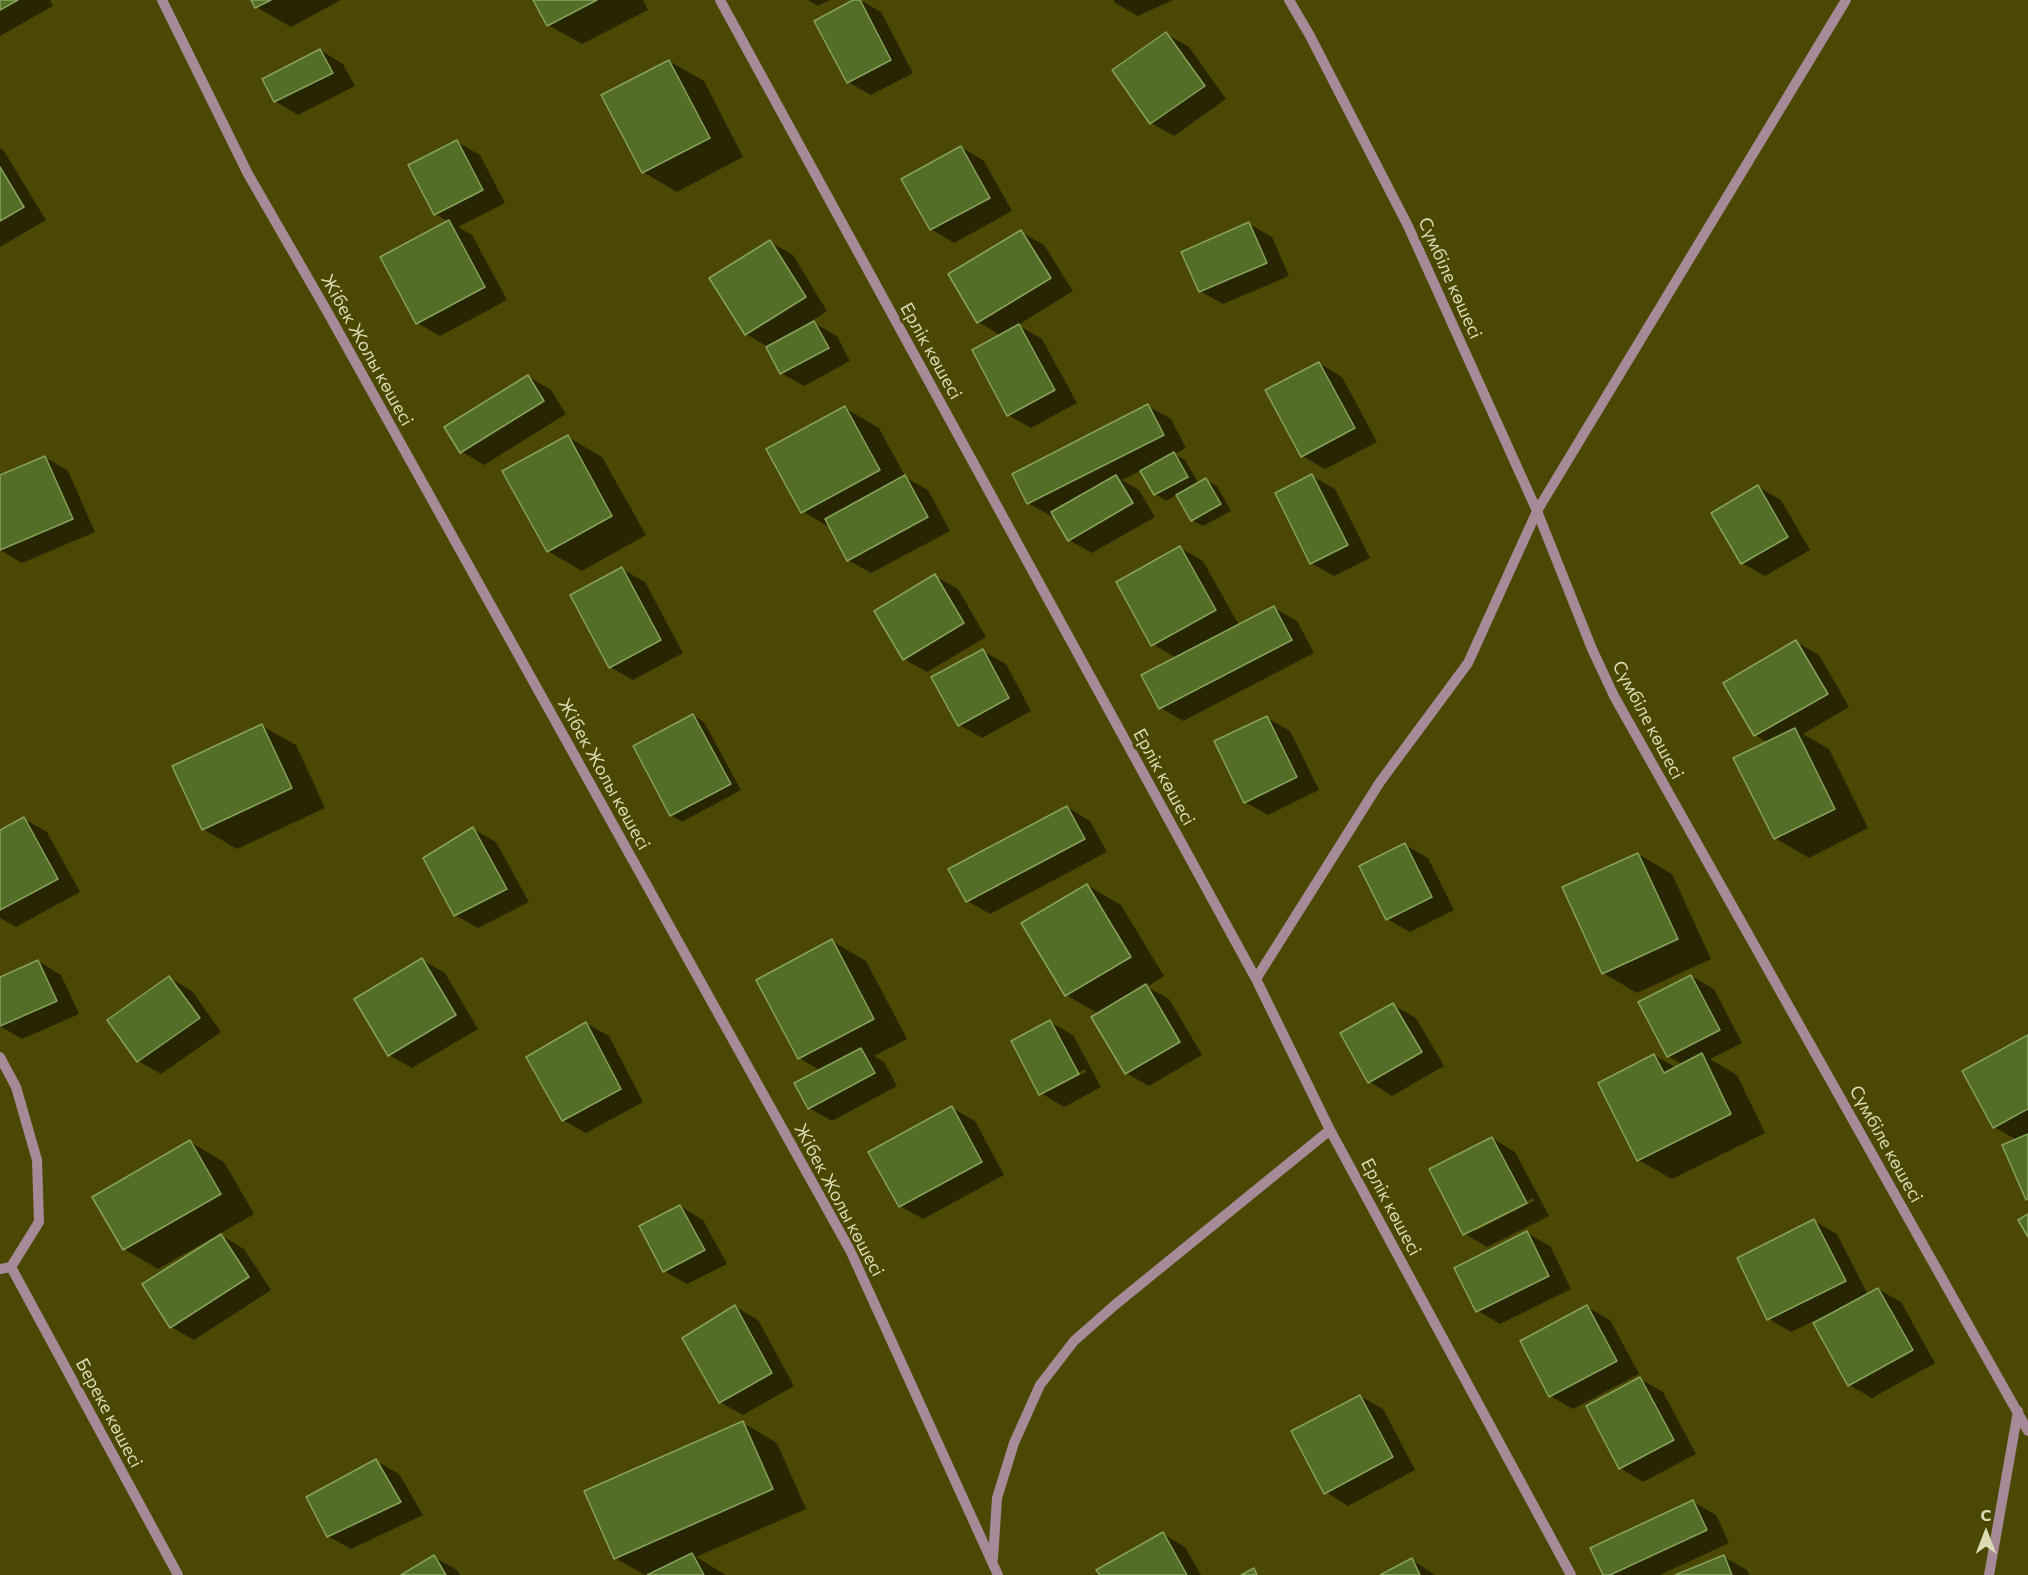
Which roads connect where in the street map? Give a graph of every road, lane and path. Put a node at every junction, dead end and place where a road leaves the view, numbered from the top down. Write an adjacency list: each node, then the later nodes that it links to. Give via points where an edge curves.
1 (162, 0): 12 (street, Жібек Жолы көшесі, via 248,174 850,1250)
2 (720, 0): 6 (street, Ерлік көшесі)
3 (1289, 0): 5 (street, Сүмбіле көшесі, via 1408,226)
4 (1846, 0): 5 (street)
5 (1537, 511): 6 (street, via 1468,663 1380,782); 10 (street, Сүмбіле көшесі, via 1614,696)
6 (1256, 979): 8 (street, Ерлік көшесі)
7 (0, 1057): 9 (street, via 16,1086 37,1160 39,1222)
8 (1330, 1130): 12 (street, via 1074,1341 1040,1385 1014,1443 997,1498); 15 (street, Ерлік көшесі)
9 (5, 1268): 13 (street, Береке көшесі)
10 (2018, 1411): 11 (street, Сүмбіле көшесі); 16 (street)
11 (2028, 1431)
12 (992, 1562): 14 (street, Жібек Жолы көшесі)
13 (178, 1575)
14 (998, 1575)
15 (1571, 1575)
16 (1989, 1575)

